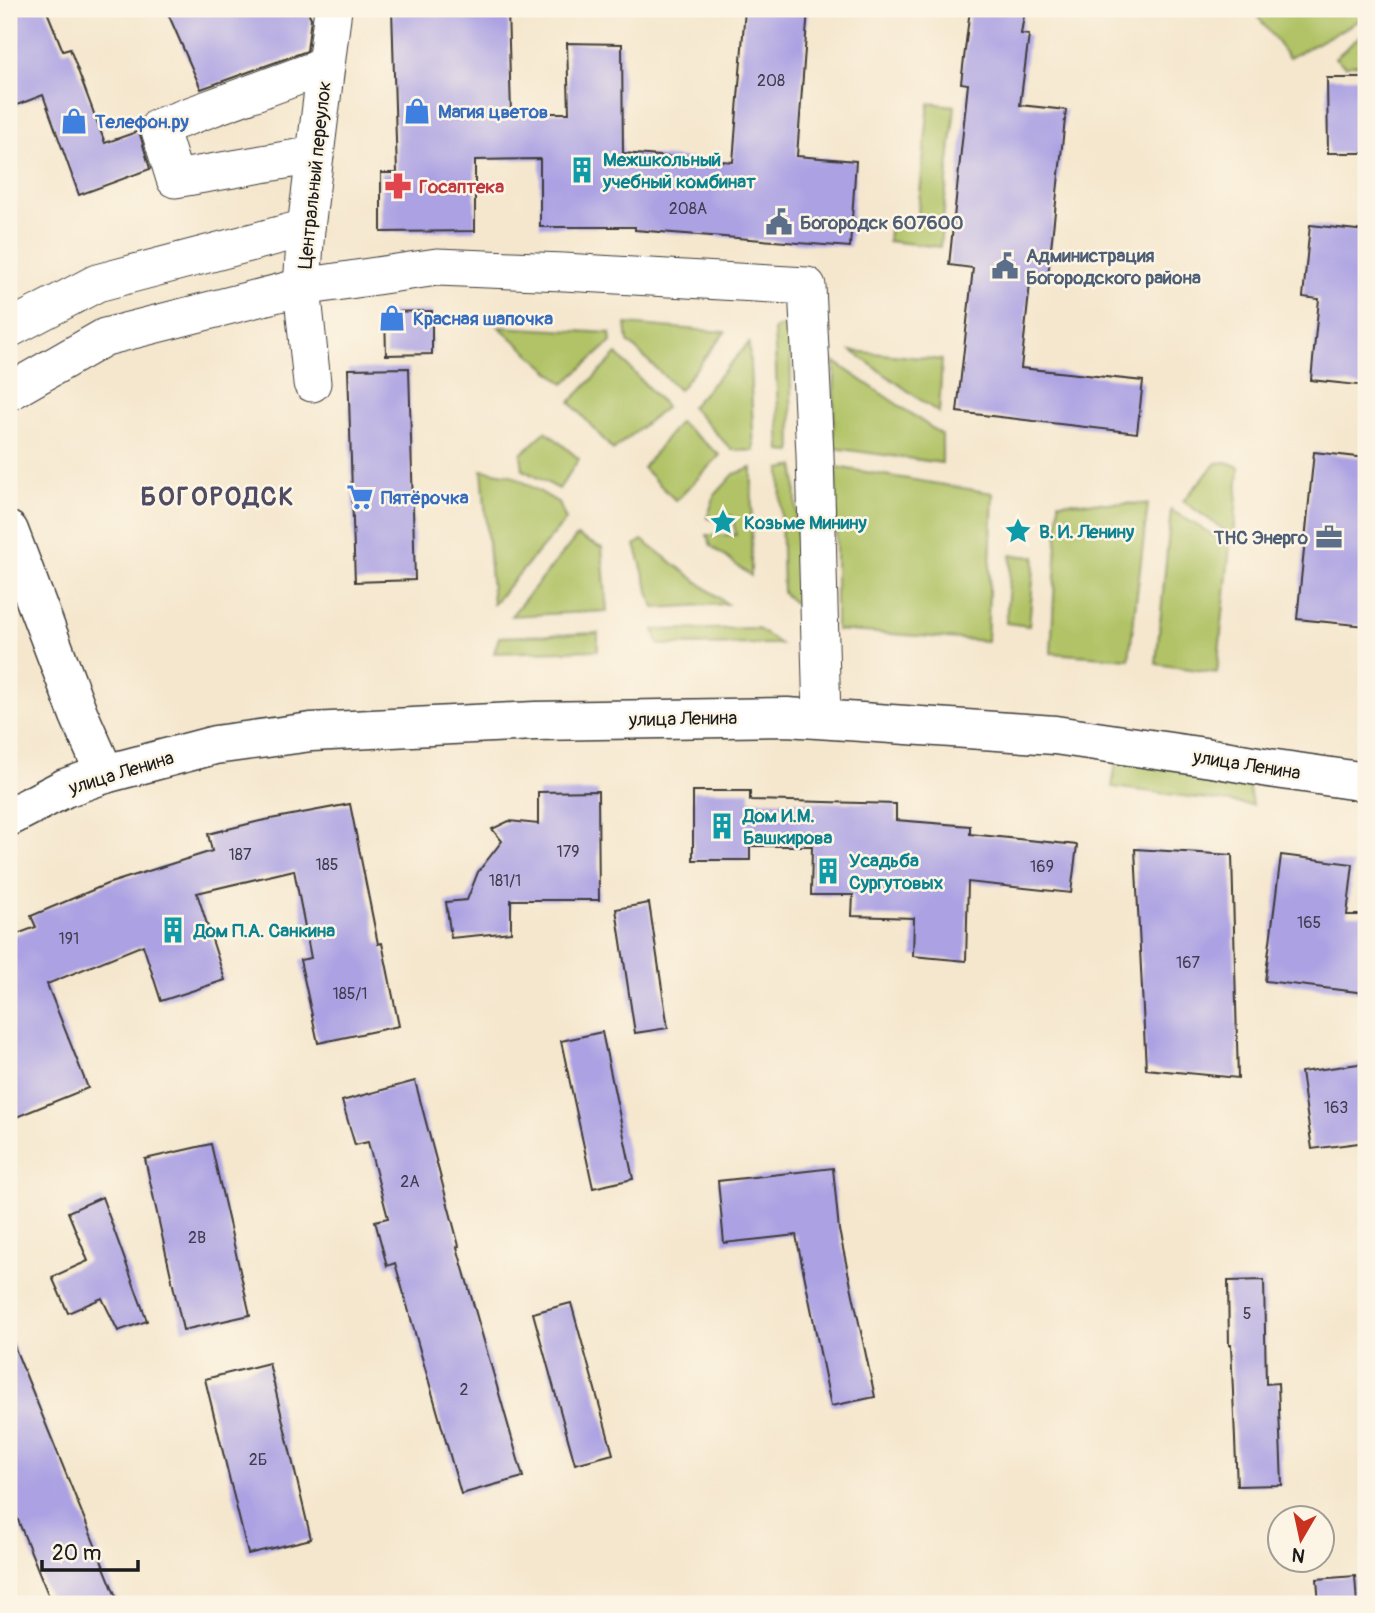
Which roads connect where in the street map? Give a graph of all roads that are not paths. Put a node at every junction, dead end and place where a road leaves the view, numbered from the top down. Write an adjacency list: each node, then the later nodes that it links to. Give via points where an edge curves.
1 (333, 9): 2 (street, Центральный переулок)
2 (326, 66): 3 (street, Центральный переулок); 3 (street, via 159,127 175,179)
3 (315, 155): 4 (street, Центральный переулок)
4 (306, 228): 5 (street, Центральный переулок); 6 (street, via 97,283)
5 (303, 286): 7 (street, Центральный переулок); 8 (street, via 105,337); 10 (street, via 437,267 807,286)
6 (9, 329)
7 (312, 383)
8 (9, 392)
9 (9, 531): 11 (main road)
10 (822, 719): 11 (main road, улица Ленина, via 535,721 311,733 215,744); 12 (main road, улица Ленина, via 1055,734)
11 (105, 774): 13 (main road, улица Ленина, via 65,788)
12 (1366, 782)
13 (9, 817)

